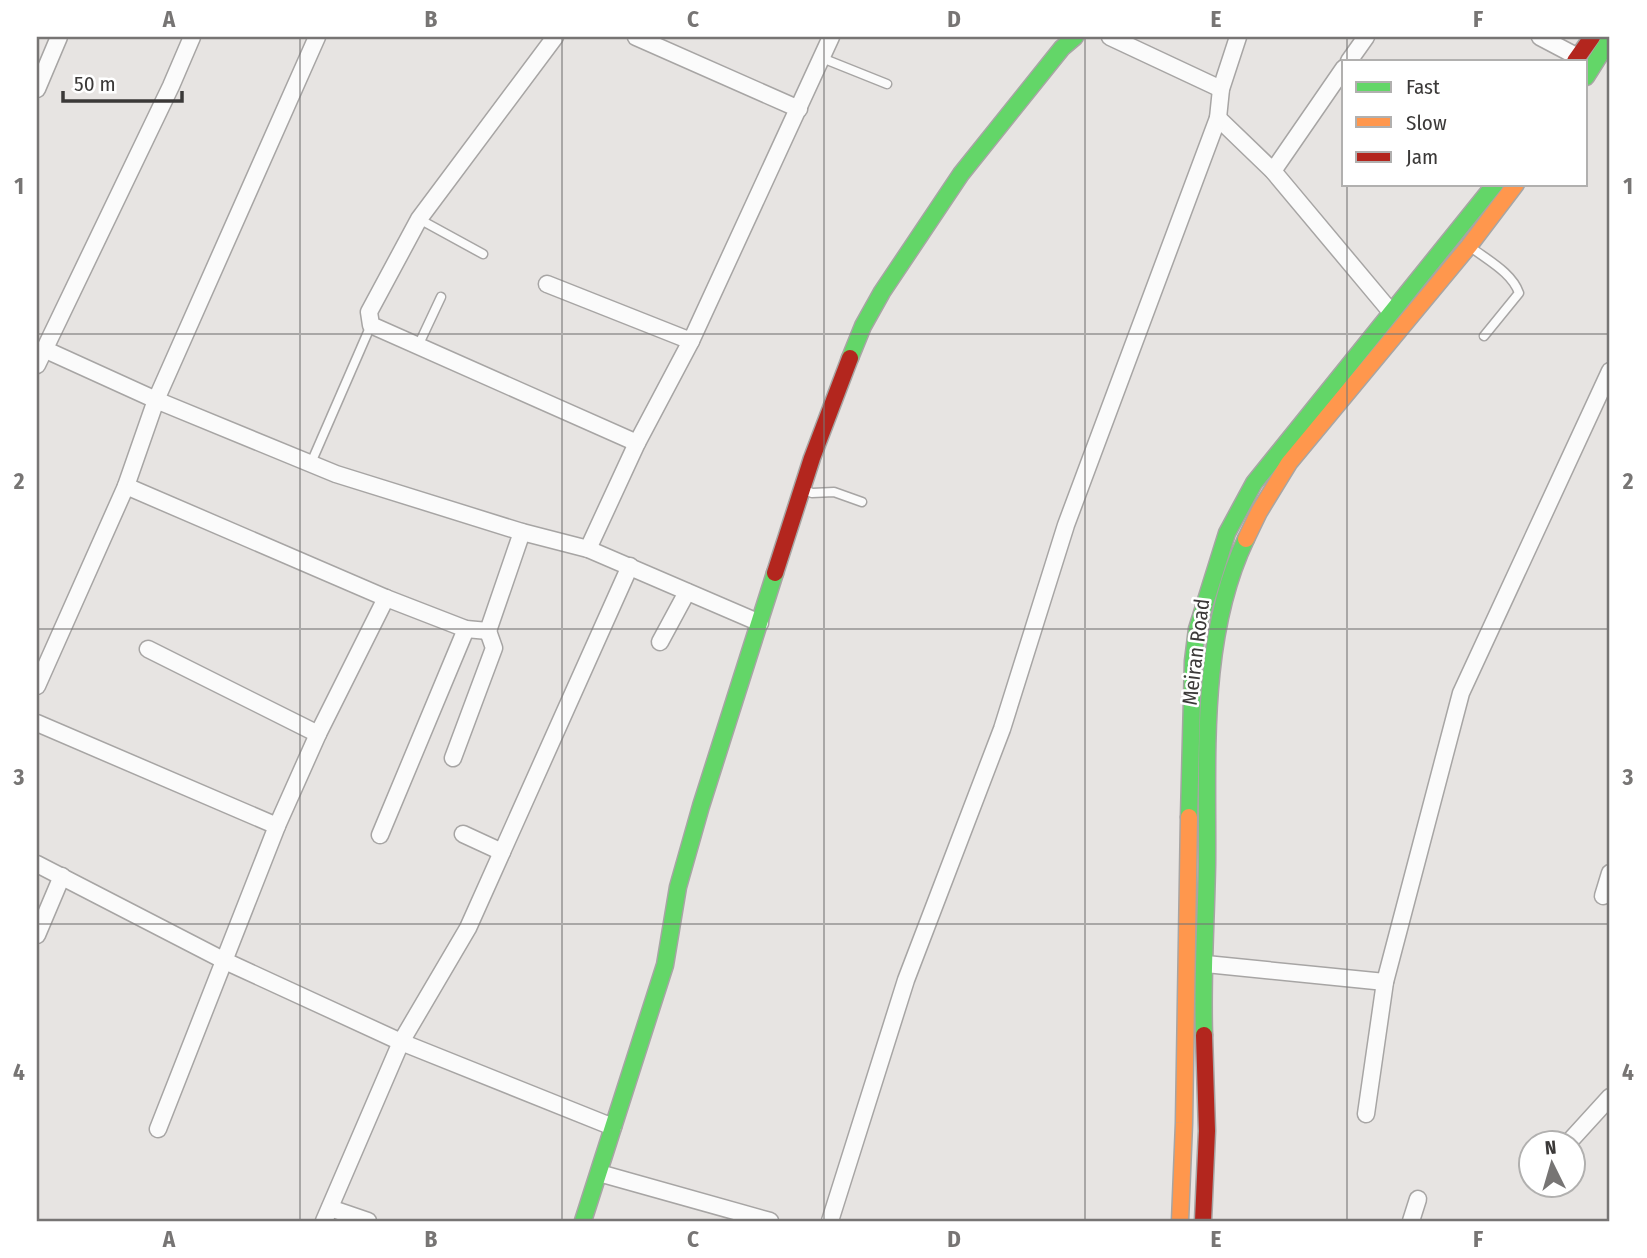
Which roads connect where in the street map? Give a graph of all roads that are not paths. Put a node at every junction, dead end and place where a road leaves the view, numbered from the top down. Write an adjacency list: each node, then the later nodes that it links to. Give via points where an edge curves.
1 (59, 37): 20 (street)
2 (192, 37): 37 (street)
3 (317, 37): 40 (street)
4 (555, 37): 27 (street)
5 (636, 37): 22 (street)
6 (831, 37): 14 (street)
7 (1075, 37): 44 (main road, via 961,174 882,292 842,377)
8 (1110, 37): 21 (street)
9 (1238, 37): 21 (street)
10 (1366, 37): 16 (street)
11 (1540, 37): 15 (street)
12 (1592, 37): 15 (main road)
13 (1610, 39): 18 (main road)
14 (822, 58): 19 (lane); 22 (street)
15 (1577, 59)
16 (1350, 60)
17 (1342, 71): 24 (street)
18 (1588, 74)
19 (887, 85)
20 (37, 89)
21 (1221, 89): 23 (street)
22 (799, 109): 35 (street)
23 (1218, 118): 24 (street); 84 (street, via 1066,525 1002,729 906,981)
24 (1273, 171): 32 (street)
25 (1493, 186): 32 (main road, Meiran Road)
26 (1514, 186): 28 (main road, Meiran Road)
27 (419, 219): 29 (lane); 33 (street, via 369,312)
28 (1469, 246): 34 (lane, via 1509,276 1520,293); 70 (main road, Meiran Road, via 1289,463 1259,512 1226,588 1211,677)
29 (484, 254)
30 (547, 284): 35 (street)
31 (441, 297): 36 (lane)
32 (1391, 312): 85 (main road, Meiran Road, via 1254,483 1227,533 1197,629 1190,729)
33 (372, 325): 36 (street); 42 (lane)
34 (1483, 336)
35 (691, 341): 41 (street)
36 (418, 346): 41 (street)
37 (46, 350): 38 (street); 40 (street)
38 (37, 365)
39 (1610, 371): 71 (street, via 1461,693)
40 (156, 400): 42 (street); 43 (street)
41 (637, 443): 47 (street)
42 (311, 463): 46 (street)
43 (127, 486): 50 (street); 56 (street)
44 (802, 489): 45 (lane, via 834,492); 51 (main road)
45 (862, 502)
46 (522, 532): 47 (street); 53 (street)
47 (589, 549): 48 (street)
48 (630, 566): 49 (street); 63 (street)
49 (687, 592): 51 (street); 54 (street)
50 (386, 598): 52 (street); 58 (street)
51 (760, 623): 75 (main road, via 678,887 665,965)
52 (466, 629): 53 (street); 62 (street)
53 (488, 631): 59 (street, via 494,648)
54 (660, 642)
55 (148, 649): 58 (street)
56 (37, 686)
57 (37, 723): 60 (street)
58 (318, 734): 60 (street)
59 (453, 758)
60 (277, 826): 69 (street)
61 (463, 834): 63 (street)
62 (380, 835)
63 (502, 852): 72 (street, via 468,928)
64 (37, 864): 66 (street)
65 (1610, 873): 67 (street)
66 (62, 876): 68 (street); 69 (street)
67 (1603, 896)
68 (37, 935)
69 (225, 961): 72 (street); 77 (street)
70 (1206, 964): 71 (street); 86 (main road, Meiran Road)
71 (1385, 982): 74 (street)
72 (401, 1042): 75 (street); 80 (street)
73 (1610, 1097): 76 (street)
74 (1366, 1114)
75 (612, 1127): 78 (main road)
76 (1582, 1128)
77 (158, 1129)
78 (599, 1173): 82 (main road); 83 (street)
79 (1418, 1199): 87 (street)
80 (327, 1215): 81 (street)
81 (368, 1221)
82 (583, 1221)
83 (769, 1221)
84 (830, 1221)
85 (1180, 1221)
86 (1203, 1221)
87 (1411, 1221)

